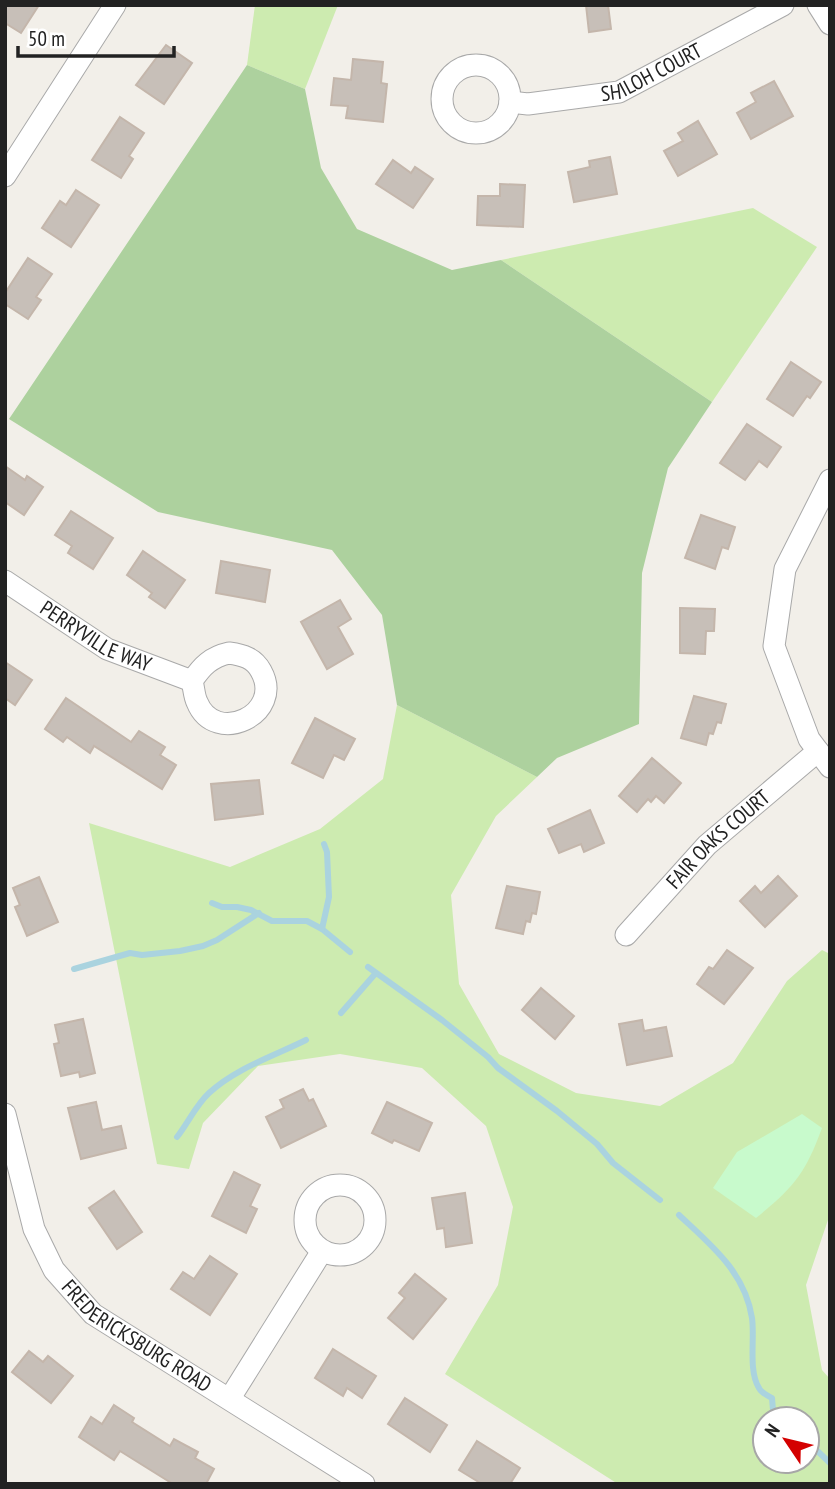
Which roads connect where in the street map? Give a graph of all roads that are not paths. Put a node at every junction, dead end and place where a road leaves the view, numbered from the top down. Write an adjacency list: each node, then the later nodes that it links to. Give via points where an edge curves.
1 (115, 5): 6 (street)
2 (782, 5): 5 (street, SHILOH COURT, via 619,92 528,104)
3 (818, 5): 4 (street)
4 (830, 24)
5 (510, 102)
6 (5, 176)
7 (830, 480): 10 (street, via 785,569 774,646 809,739)
8 (5, 581): 9 (street, PERRYVILLE WAY, via 107,649)
9 (192, 681)
10 (824, 759): 11 (street, FAIR OAKS COURT, via 707,845)
11 (626, 935)
12 (5, 1114): 14 (street, FREDERICKSBURG ROAD, via 34,1229 54,1270 93,1314)
13 (322, 1251): 14 (street)
14 (230, 1398): 15 (street, FREDERICKSBURG ROAD)
15 (364, 1484)

